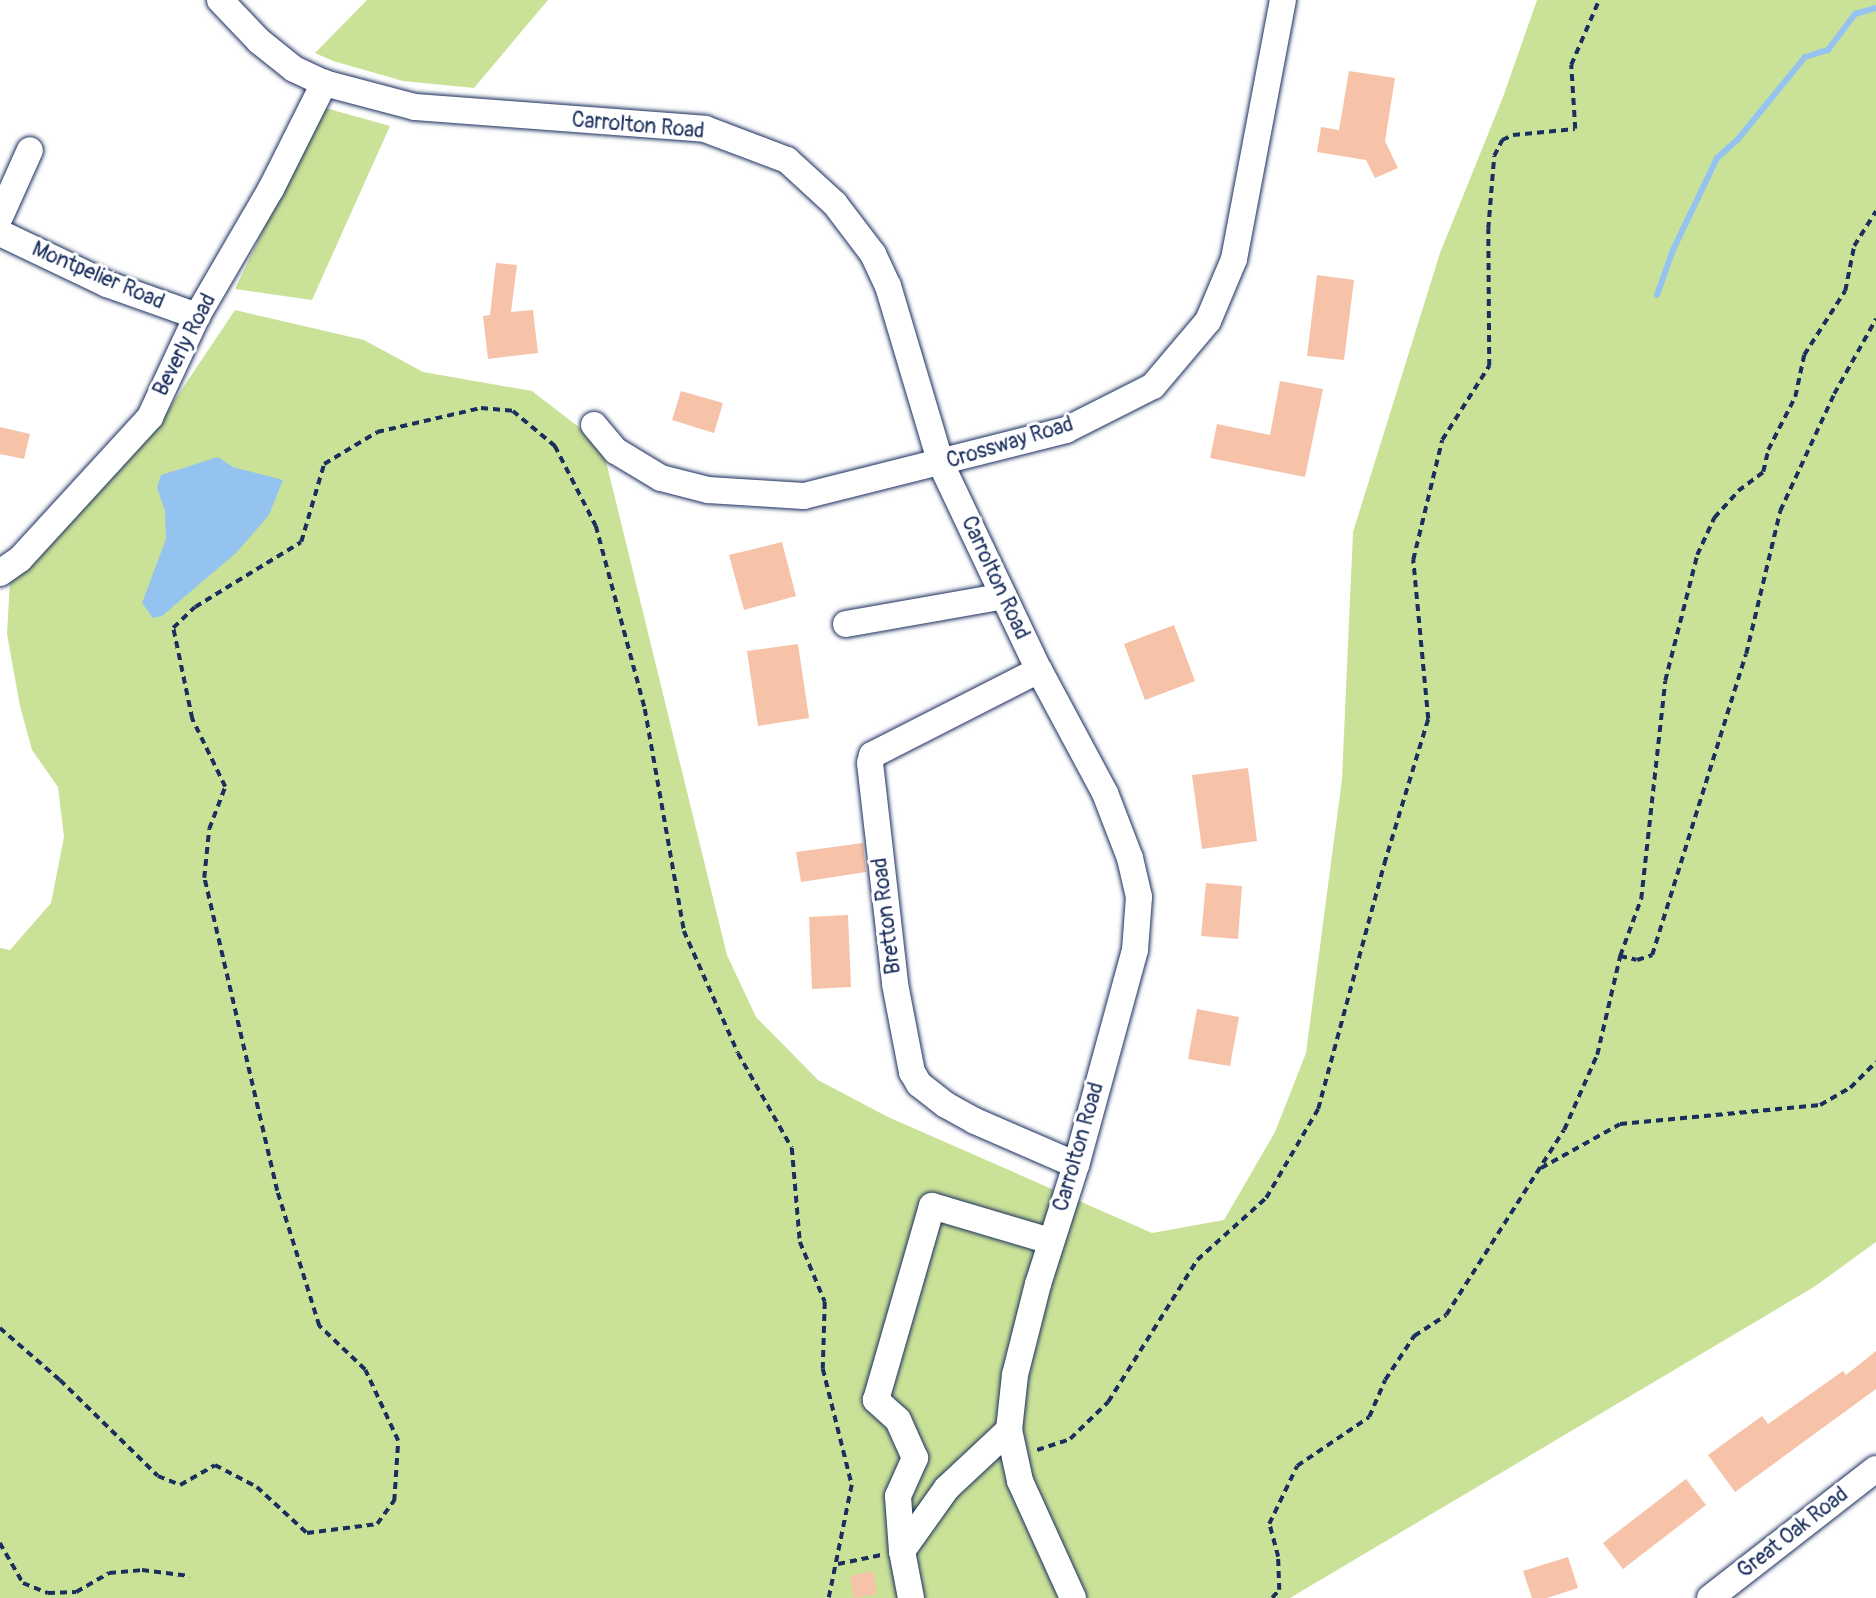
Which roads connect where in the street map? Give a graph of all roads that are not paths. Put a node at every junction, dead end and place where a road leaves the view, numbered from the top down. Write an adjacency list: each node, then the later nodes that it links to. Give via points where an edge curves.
1 (220, 0): 3 (street, Carrolton Road, via 294,69)
2 (1283, 0): 9 (street, Crossway Road, via 1234,259 1208,321 1153,386 1066,430)
3 (324, 83): 7 (street, Beverly Road, via 271,189); 9 (street, Carrolton Road, via 415,107 705,129 787,160 835,204 873,254 888,286)
4 (30, 150): 5 (street)
5 (0, 217)
6 (0, 233): 7 (street, Montpelier Road, via 107,284)
7 (197, 316): 10 (street, Beverly Road, via 150,416 20,559)
8 (594, 425): 9 (street, Crossway Road, via 616,452 662,478 708,490 804,496)
9 (941, 464): 11 (street, Carrolton Road)
10 (0, 572)
11 (1004, 596): 12 (street); 13 (street, Carrolton Road)
12 (846, 624)
13 (1039, 670): 14 (street, Carrolton Road, via 1105,793 1130,858 1139,897 1135,950); 14 (street, Bretton Road, via 872,755 870,763 887,920 912,1072 919,1084 956,1110)
14 (1076, 1165): 15 (street, Carrolton Road)
15 (1051, 1241): 16 (street, Carrolton Road, via 1015,1375); 18 (street, via 932,1206 876,1400 898,1420 915,1458 898,1496)
16 (1009, 1430): 18 (street, via 947,1488); 19 (street, Carrolton Road, via 1020,1481)
17 (1876, 1469): 23 (street, Great Oak Road)
18 (902, 1551): 20 (street)
19 (1061, 1573): 21 (street); 22 (street, Carrolton Road)
20 (911, 1598)
21 (1049, 1598)
22 (1073, 1598)
23 (1710, 1598)

